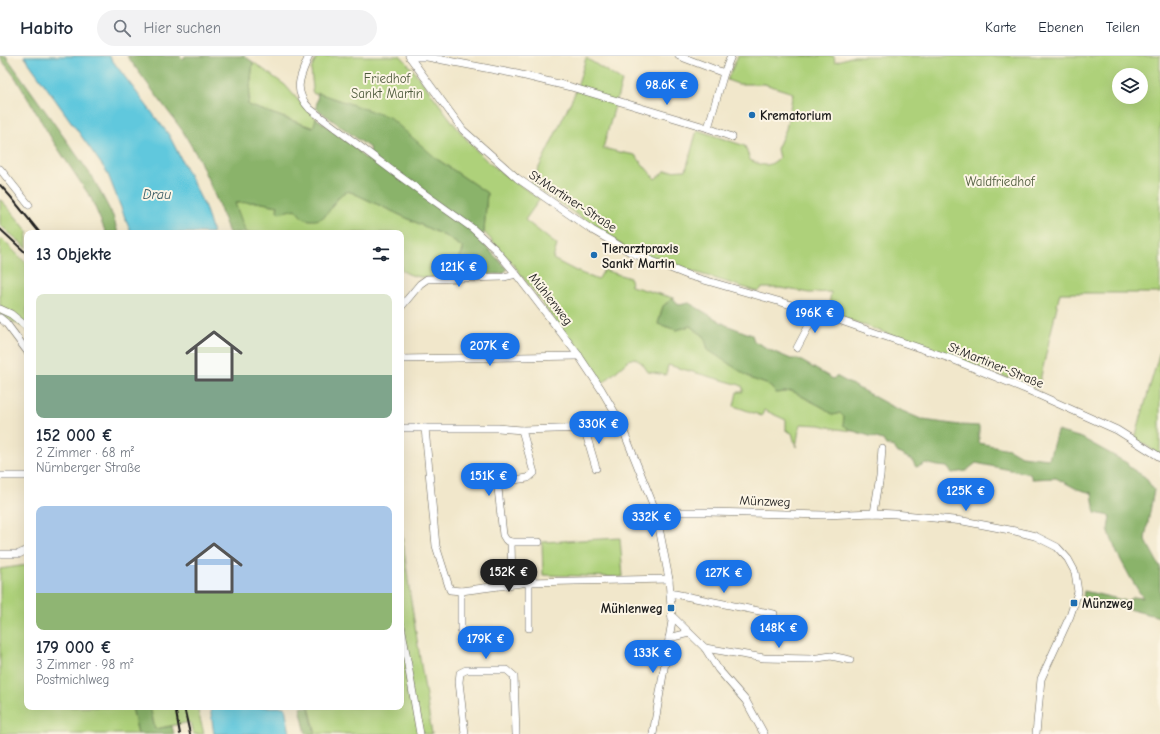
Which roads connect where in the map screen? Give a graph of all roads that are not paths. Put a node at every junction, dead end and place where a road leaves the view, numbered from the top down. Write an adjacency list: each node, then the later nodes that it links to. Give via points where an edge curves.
1 (309, 56): 10 (street, Mühlenweg, via 299,83 305,103 361,148 472,228 495,249)
2 (410, 56): 6 (street, via 517,74 571,87); 13 (street, St.Martiner-Straße, via 463,130 517,178 592,230 632,253 690,276)
3 (678, 56): 5 (street)
4 (732, 56): 5 (street)
5 (724, 72): 6 (street)
6 (708, 128): 7 (street)
7 (732, 137)
8 (0, 169): 9 (street)
9 (29, 204)
10 (516, 274): 11 (street, Mühlenweg, via 504,277 427,279); 18 (street, Mühlenweg)
11 (404, 303)
12 (0, 309): 15 (street, via 11,314)
13 (816, 312): 17 (street); 26 (street, St.Martiner-Straße, via 952,359 1030,391 1117,430)
14 (0, 318): 16 (street)
15 (24, 325)
16 (24, 347)
17 (797, 348)
18 (579, 356): 19 (street); 20 (street, Mühlenweg, via 602,389)
19 (404, 359)
20 (622, 426): 21 (street); 30 (street, Mühlenweg)
21 (584, 427): 24 (street); 27 (street)
22 (404, 428): 23 (street)
23 (425, 428): 24 (street); 39 (street, via 436,546 450,590)
24 (522, 430): 32 (street, via 534,473 528,478 499,482 498,488 503,535)
25 (882, 448): 31 (street)
26 (1160, 457)
27 (596, 468)
28 (0, 476): 29 (street)
29 (24, 476)
30 (656, 512): 31 (street, Münzweg, via 824,515); 36 (street, Mühlenweg)
31 (874, 513): 55 (street, Münzweg, via 963,521 1015,531 1050,543 1068,559 1075,572 1078,592 1070,616 1041,679)
32 (511, 542): 33 (street); 38 (street)
33 (539, 542)
34 (24, 552): 35 (street)
35 (0, 554)
36 (669, 580): 37 (street); 40 (street, Mühlenweg)
37 (529, 582): 38 (street); 43 (street)
38 (512, 583): 39 (street)
39 (461, 591): 46 (street)
40 (670, 593): 41 (street); 42 (street, Mühlenweg)
41 (774, 614)
42 (672, 616): 44 (street); 45 (street, Mühlenweg)
43 (530, 628)
44 (689, 633): 45 (street); 48 (street)
45 (669, 638): 53 (street, Mühlenweg)
46 (461, 640)
47 (404, 642): 50 (street)
48 (705, 648): 49 (street, via 764,658 811,659 831,656); 54 (street, via 746,701)
49 (850, 660)
50 (420, 734)
51 (465, 734): 52 (street, via 460,673 466,670 507,670 514,676)
52 (516, 734)
53 (653, 734)
54 (764, 734)
55 (1036, 734)

